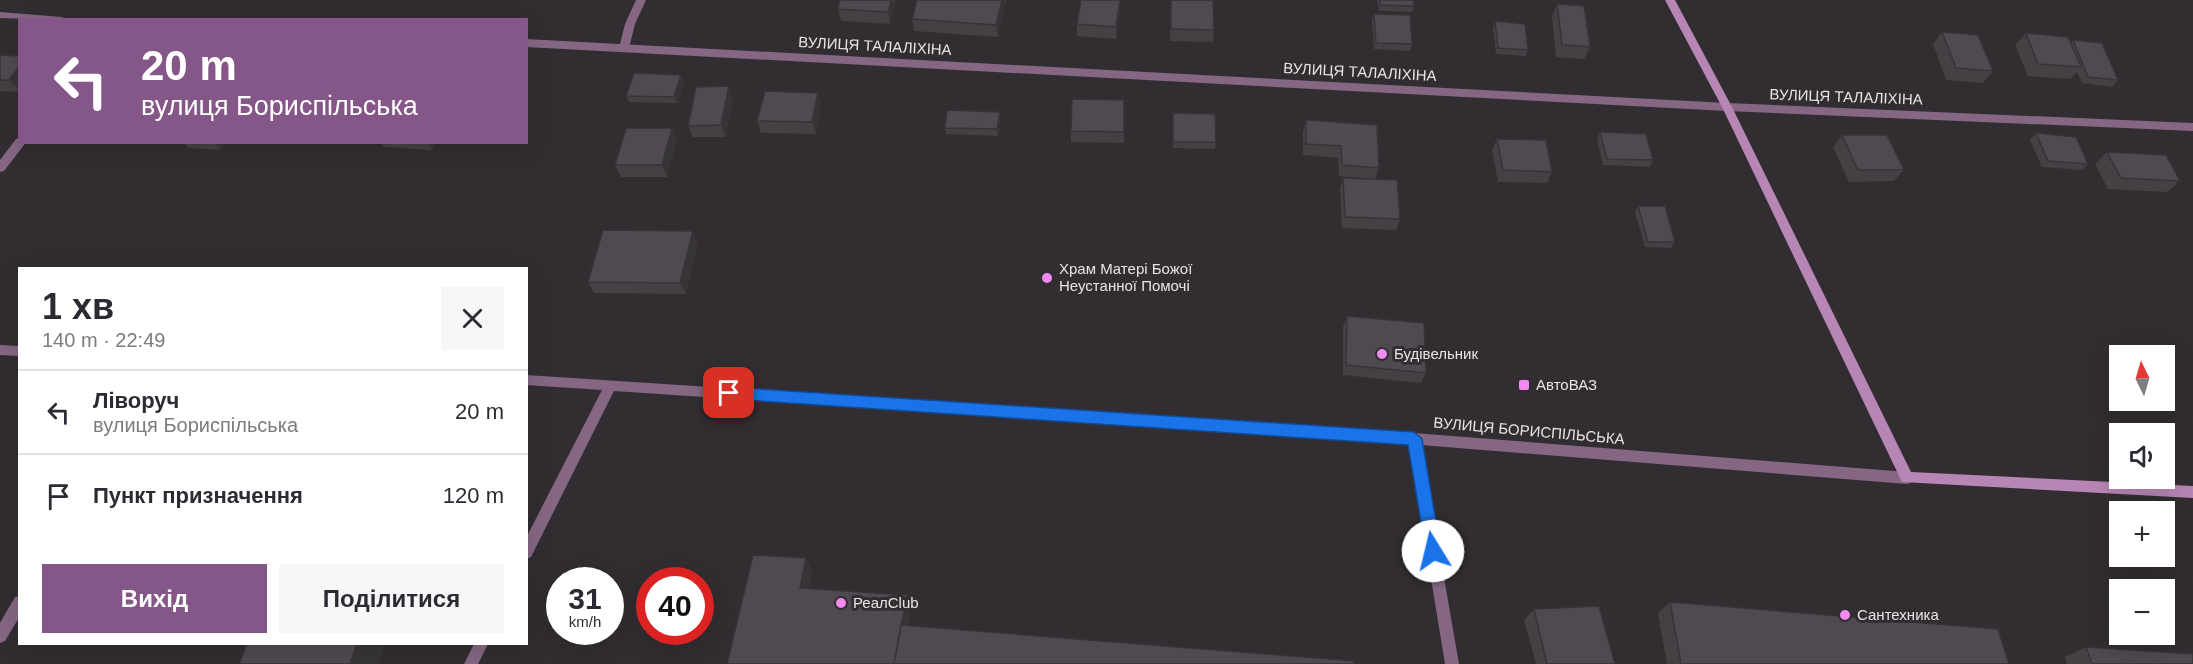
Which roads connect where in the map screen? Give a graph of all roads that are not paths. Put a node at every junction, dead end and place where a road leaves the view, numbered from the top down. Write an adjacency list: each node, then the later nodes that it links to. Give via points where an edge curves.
1 (641, 0): 6 (street)
2 (1670, 0): 7 (main road)
3 (0, 15): 4 (street)
4 (37, 18)
5 (528, 43): 6 (street, ВУЛИЦЯ ТАЛАЛІХІНА)
6 (624, 48): 7 (street, ВУЛИЦЯ ТАЛАЛІХІНА)
7 (1726, 107): 8 (street, ВУЛИЦЯ ТАЛАЛІХІНА); 16 (main road)
8 (2193, 127)
9 (18, 144): 10 (street)
10 (0, 168)
11 (0, 350): 12 (street)
12 (18, 351)
13 (528, 380): 14 (street, ВУЛИЦЯ БОРИСПІЛЬСЬКА)
14 (611, 385): 15 (street, ВУЛИЦЯ БОРИСПІЛЬСЬКА); 18 (street)
15 (1414, 439): 16 (street, ВУЛИЦЯ БОРИСПІЛЬСЬКА); 23 (street)
16 (1907, 478): 17 (main road, ВУЛИЦЯ БОРИСПІЛЬСЬКА)
17 (2193, 492)
18 (528, 549)
19 (18, 605): 20 (street)
20 (0, 636)
21 (480, 645): 22 (street)
22 (471, 664)
23 (1452, 664)

